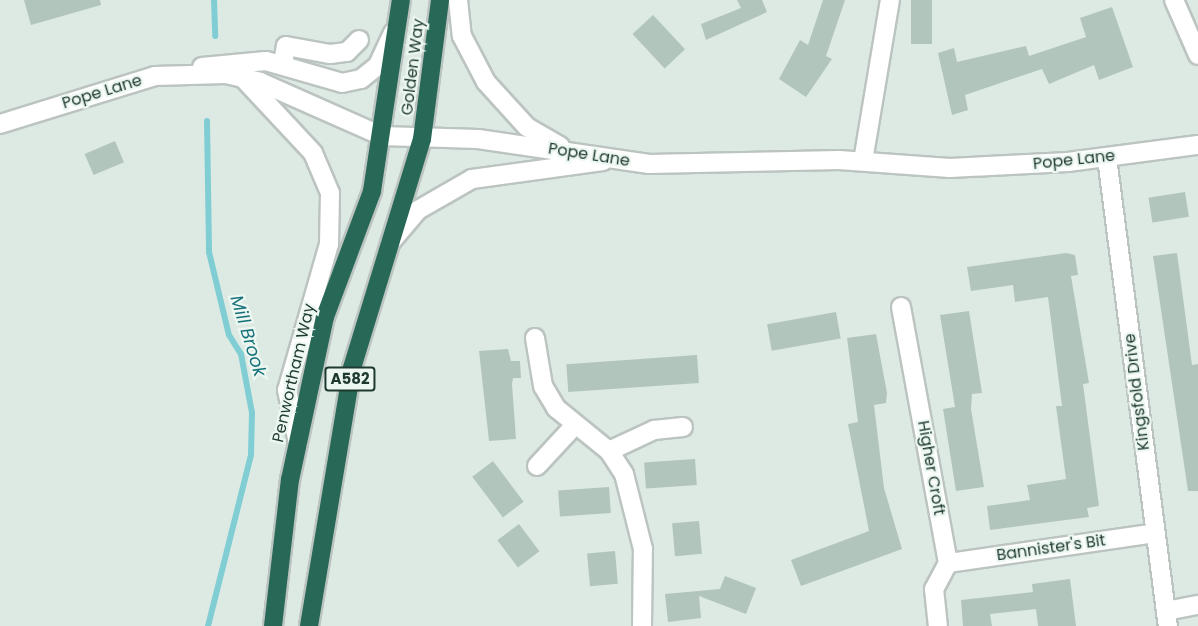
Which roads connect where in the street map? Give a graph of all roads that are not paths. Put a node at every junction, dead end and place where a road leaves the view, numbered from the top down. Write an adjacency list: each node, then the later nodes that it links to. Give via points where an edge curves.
1 (440, 0): 13 (highway, Golden Way / A582)
2 (458, 0): 15 (street, via 462,36 486,82 527,127)
3 (890, 0): 18 (street)
4 (1174, 0): 7 (street)
5 (401, 7): 8 (street, via 378,65 361,79 332,81); 12 (highway, Golden Way / A582)
6 (359, 40): 8 (street, via 347,52 330,54 286,46)
7 (1198, 55)
8 (283, 64): 9 (street, via 229,61)
9 (187, 74): 10 (street, Pope Lane); 11 (street, Pope Lane, via 128,82)
10 (241, 77): 12 (street, Pope Lane); 24 (street, via 308,146 330,193 329,244 287,390)
11 (0, 124)
12 (382, 136): 13 (street, Pope Lane); 24 (highway, Penwortham Way / A582, via 372,191 325,317)
13 (422, 139): 15 (street, Pope Lane, via 478,139); 19 (highway, A582, via 412,182)
14 (1198, 145): 16 (street, Pope Lane)
15 (569, 150): 17 (street, Pope Lane)
16 (1107, 158): 18 (street, Pope Lane, via 950,168); 27 (street, Kingsfold Drive)
17 (614, 159): 18 (street, Pope Lane, via 649,164); 19 (street, via 509,178 472,179 418,210)
18 (863, 161)
19 (384, 250): 32 (highway, A582, via 352,368)
20 (901, 307): 28 (street, Higher Croft)
21 (535, 338): 22 (street, via 543,386)
22 (574, 426): 25 (street); 26 (street)
23 (683, 427): 25 (street, via 654,430)
24 (298, 443): 31 (highway, Penwortham Way / A582)
25 (609, 452): 33 (street, via 624,474 643,549)
26 (537, 466)
27 (1155, 533): 28 (street, Bannister's Bit); 30 (street, Kingsfold Drive)
28 (948, 562): 34 (street, via 934,589)
29 (1198, 606): 30 (street)
30 (1167, 618)
31 (273, 626)
32 (309, 626)
33 (642, 626)
34 (938, 626)

